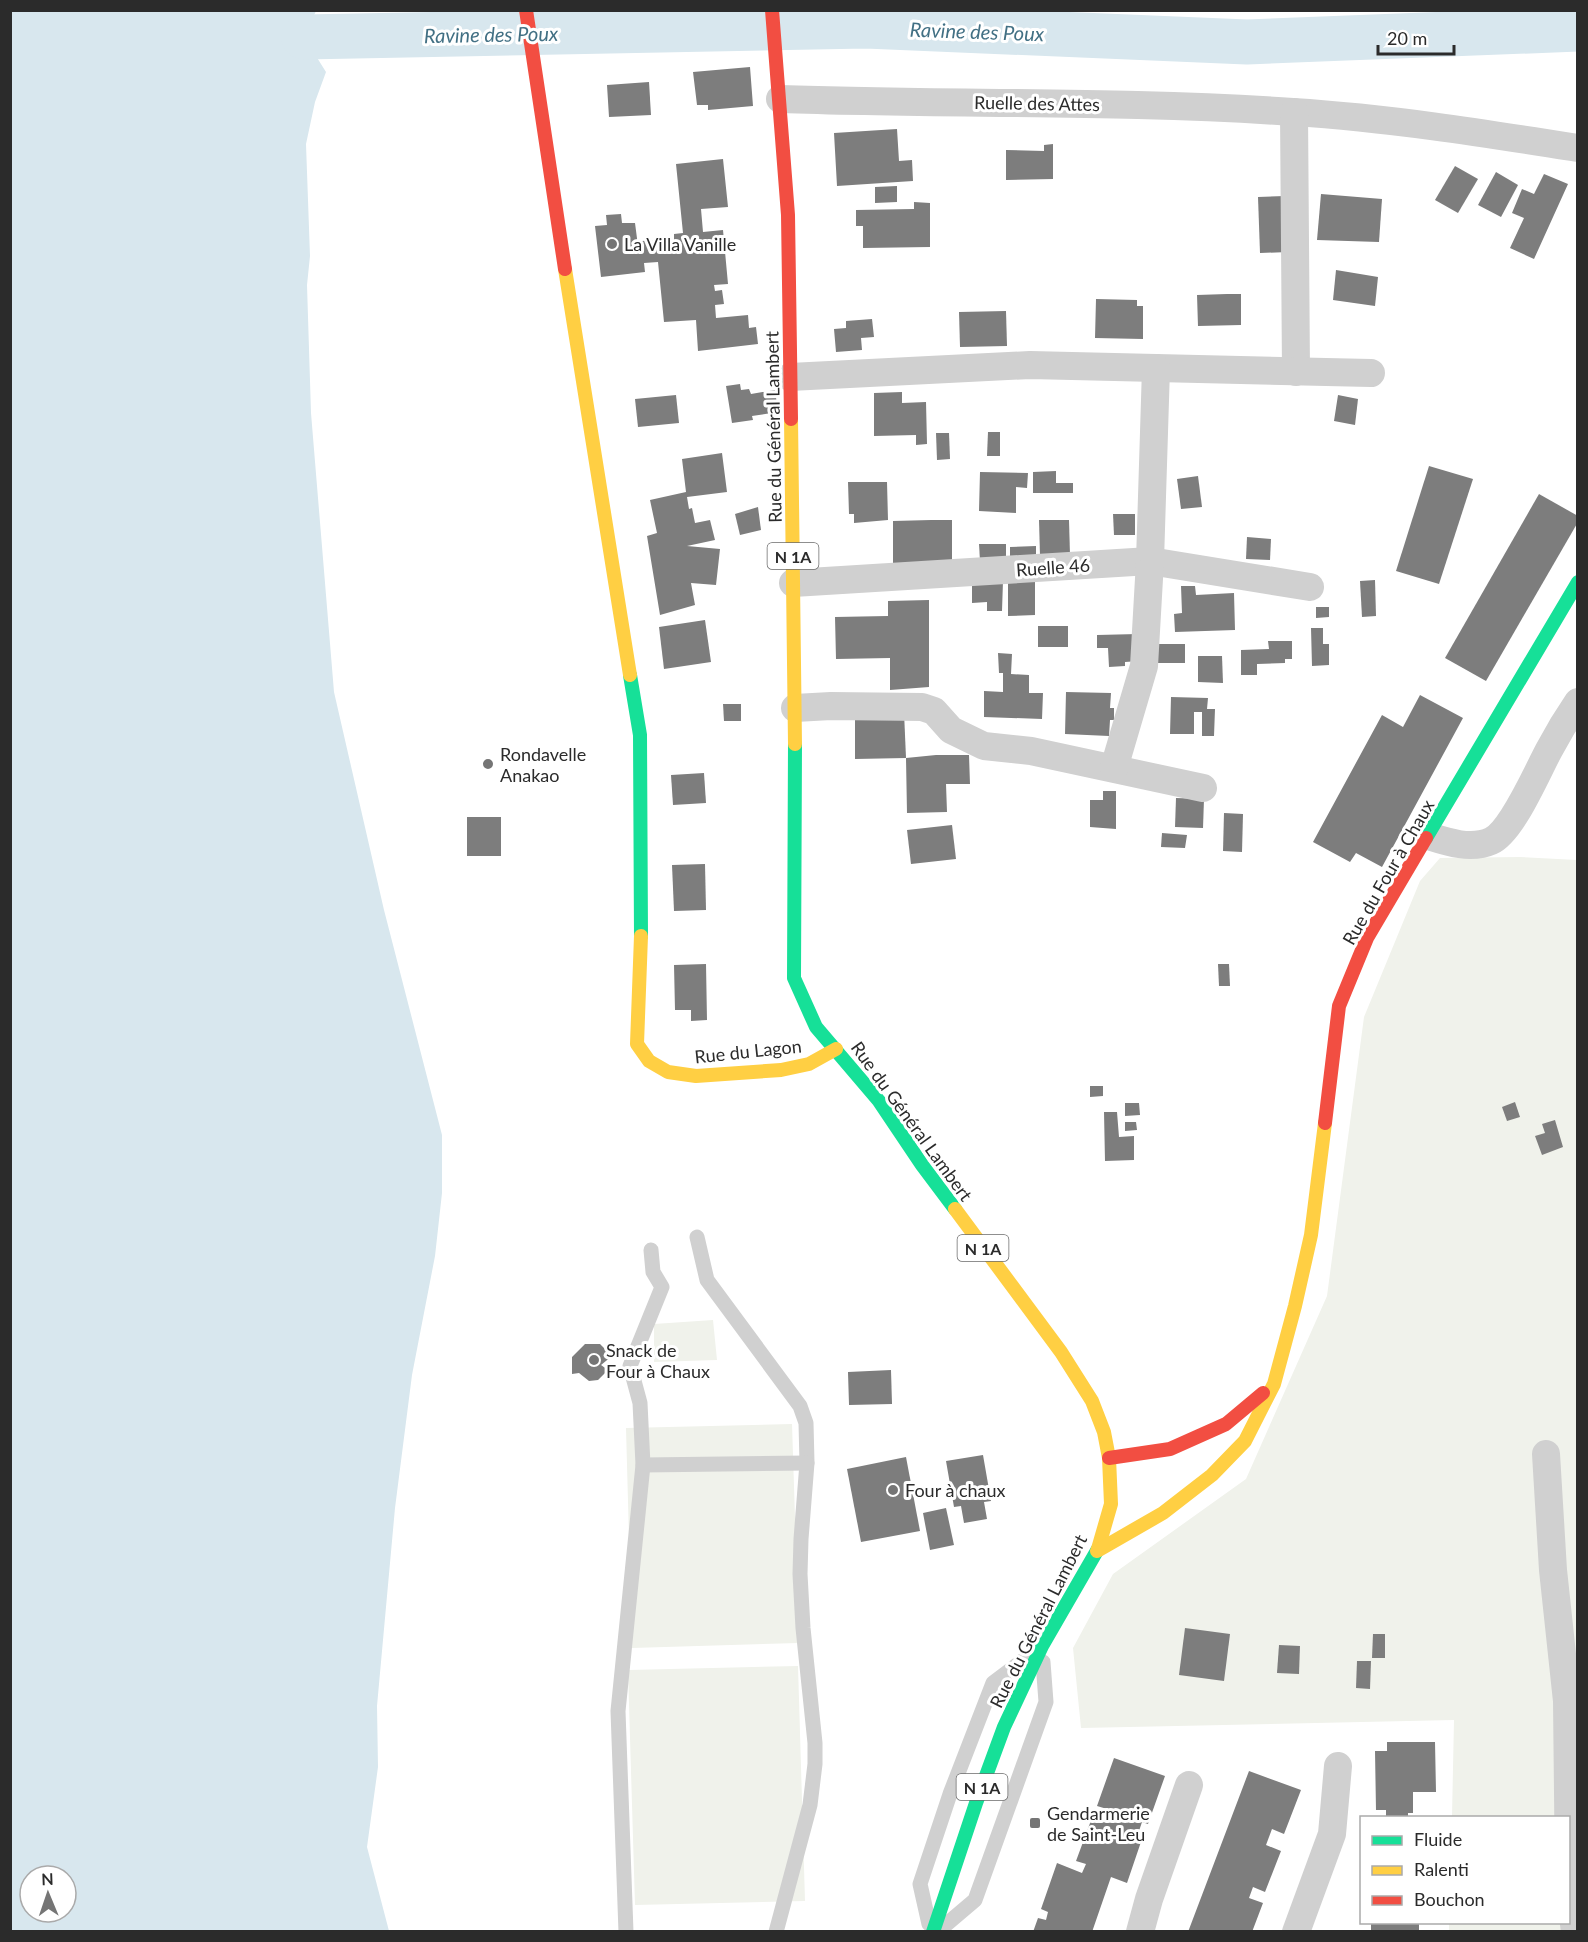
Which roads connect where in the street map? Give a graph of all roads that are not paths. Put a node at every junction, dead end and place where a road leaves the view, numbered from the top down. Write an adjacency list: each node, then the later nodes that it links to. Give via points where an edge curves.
1 (526, 10): 19 (main road, Rue du Lagon, via 640,735 641,947 637,1044 649,1061 668,1072 696,1076 799,1066)
2 (772, 10): 3 (main road, Rue du Général Lambert / N 1A)
3 (780, 99): 4 (street, Ruelle des Attes, via 1094,103); 9 (main road, Rue du Général Lambert / N 1A, via 788,215)
4 (1294, 112): 5 (street, Ruelle des Attes, via 1454,129); 7 (street)
5 (1578, 148)
6 (1156, 368): 7 (street); 9 (street, via 1030,365); 10 (street)
7 (1296, 372): 8 (street)
8 (1371, 373)
9 (790, 377): 12 (main road, Rue du Général Lambert / N 1A)
10 (1150, 561): 12 (street, Ruelle 46); 13 (street, Ruelle 46); 16 (street, via 1144,666)
11 (1578, 582): 18 (main road, Rue du Four à Chaux)
12 (793, 583): 15 (main road, Rue du Général Lambert / N 1A)
13 (1310, 586)
14 (1578, 702): 18 (street, via 1504,831 1492,841 1477,845)
15 (795, 708): 16 (street, via 922,707 934,711 951,730 984,746); 19 (main road, Rue du Général Lambert / N 1A, via 794,978 816,1027)
16 (1114, 768): 17 (street)
17 (1203, 788)
18 (1428, 836): 22 (main road, Rue du Four à Chaux, via 1367,939 1339,1006 1311,1235)
19 (836, 1049): 24 (main road, Rue du Général Lambert / N 1A, via 879,1101 1061,1352 1092,1401)
20 (697, 1237): 25 (lane, via 707,1280 800,1406 807,1423)
21 (651, 1250): 26 (lane, via 653,1272 662,1287 630,1366 640,1403)
22 (1274, 1384): 24 (main road, via 1227,1424 1170,1449); 27 (main road, Rue du Four à Chaux, via 1245,1441 1212,1475 1163,1513)
23 (1546, 1454): 29 (street, via 1553,1570)
24 (1109, 1458): 27 (main road, Rue du Général Lambert / N 1A, via 1111,1504)
25 (807, 1463): 26 (lane); 35 (lane, via 800,1574 815,1764 810,1805)
26 (643, 1465): 34 (lane, via 618,1711)
27 (1097, 1551): 28 (main road, Rue du Général Lambert / N 1A)
28 (1042, 1646): 36 (main road, Rue du Général Lambert / N 1A, via 1004,1727); 36 (lane, via 1046,1702 975,1900); 36 (lane, via 993,1683 963,1761 920,1884)
29 (1572, 1701): 32 (street)
30 (1338, 1766): 38 (street, via 1332,1834)
31 (1189, 1785): 37 (street)
32 (1570, 1823)
33 (1570, 1892): 39 (street)
34 (626, 1932)
35 (776, 1932)
36 (934, 1932)
37 (1140, 1932)
38 (1296, 1932)
39 (1575, 1932)

